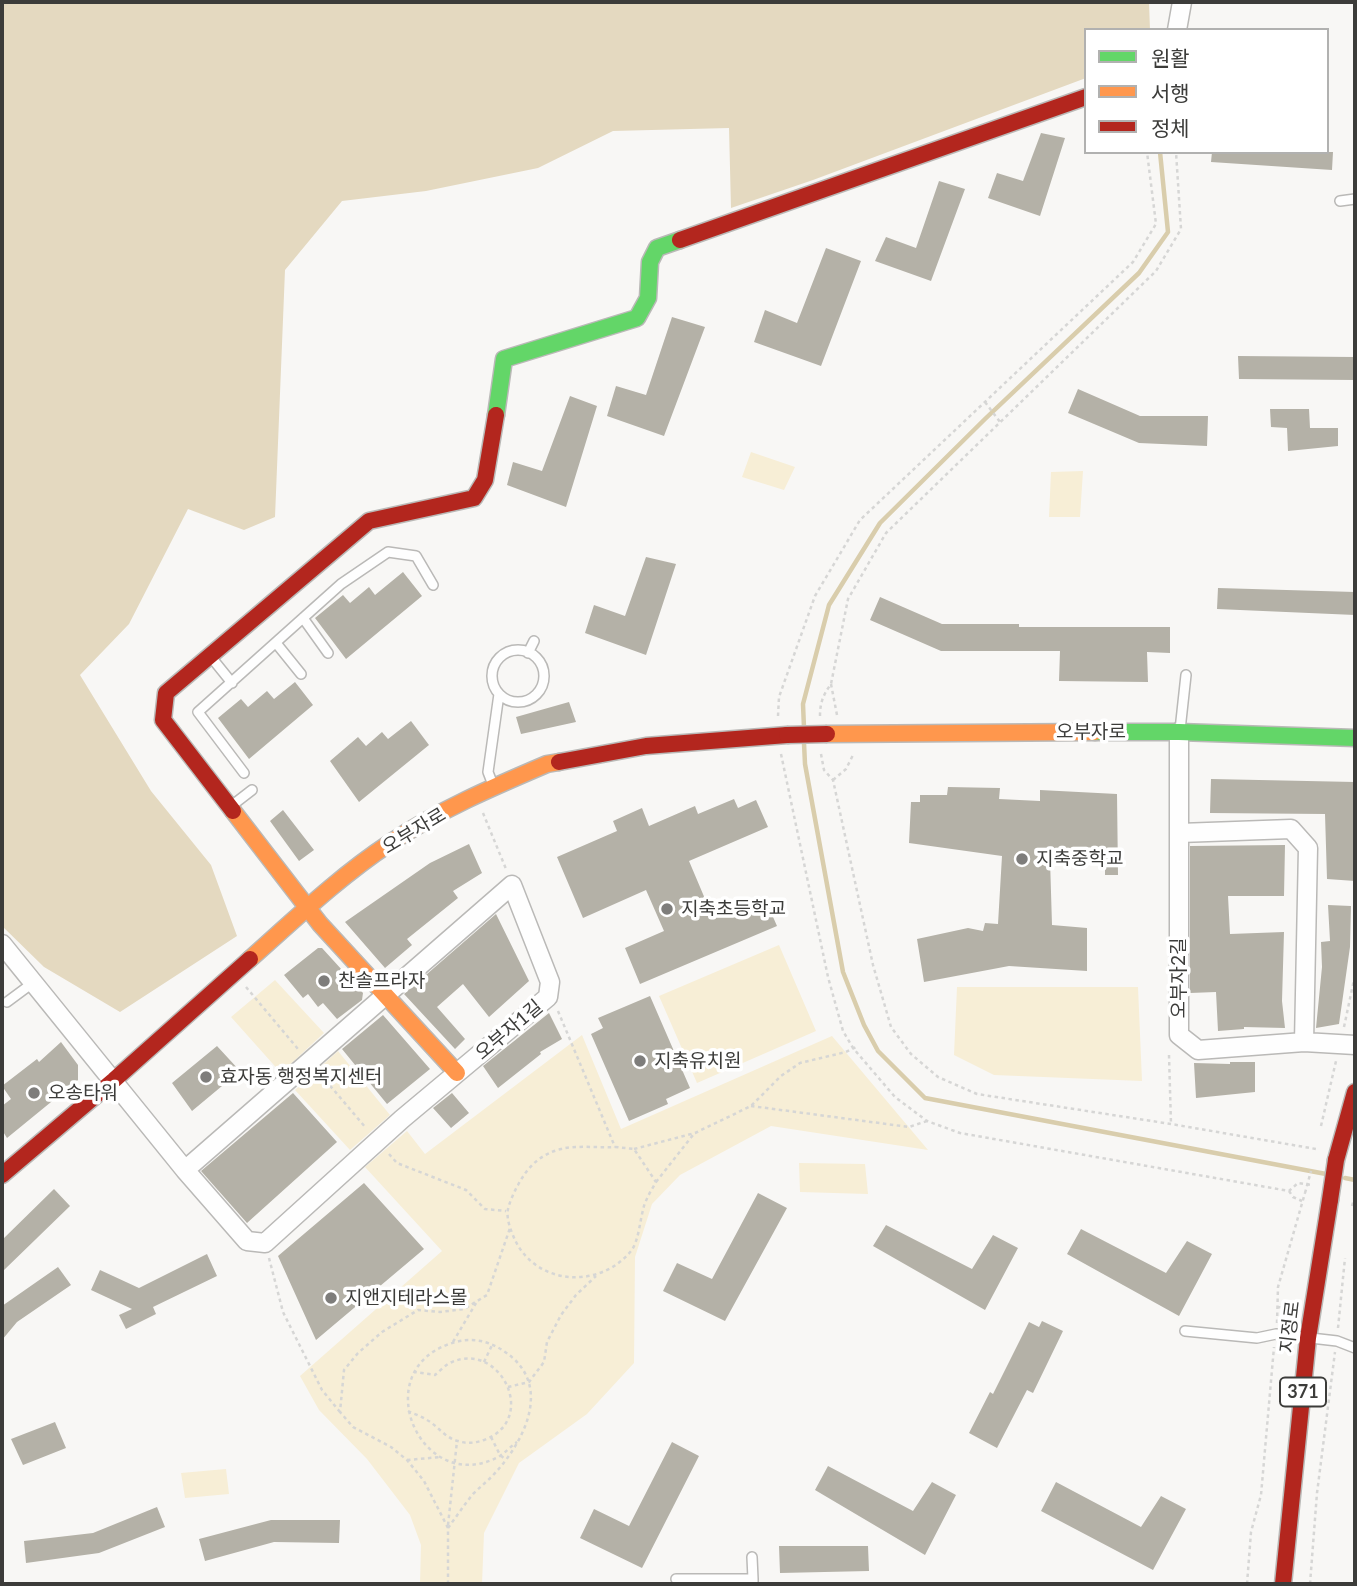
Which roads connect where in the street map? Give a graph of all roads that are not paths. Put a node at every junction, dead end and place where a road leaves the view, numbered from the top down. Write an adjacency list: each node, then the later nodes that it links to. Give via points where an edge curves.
1 (1182, 2): 2 (street)
2 (1177, 28)
3 (1084, 98): 12 (main road, via 657,248 650,262 648,298 637,318 504,359 485,480 474,498 369,521)
4 (1355, 199): 5 (lane)
5 (1340, 201)
6 (433, 585): 7 (lane, via 416,556 388,552 341,584)
7 (303, 618): 9 (lane); 10 (lane)
8 (534, 641): 11 (lane)
9 (276, 643): 13 (lane); 15 (lane)
10 (328, 653)
11 (528, 653): 16 (lane, via 511,651 496,661 492,678); 16 (lane, via 541,664 543,680 536,694 521,702)
12 (210, 656): 15 (lane); 22 (main road, via 166,694 163,720)
13 (300, 674)
14 (1186, 675): 17 (lane)
15 (232, 683): 19 (lane, via 198,712)
16 (499, 694): 20 (lane, via 488,772)
17 (1179, 732): 18 (main road, 오부자로); 20 (main road, 오부자로, bridge, via 787,735 646,746 547,764); 23 (street, 오부자2길)
18 (1355, 738)
19 (244, 773)
20 (494, 787): 24 (main road, 오부자로, via 390,843)
21 (252, 790): 22 (lane)
22 (229, 807): 24 (main road)
23 (1180, 833): 29 (street, via 1291,830 1307,848); 29 (street, 오부자2길, via 1179,1035 1198,1050)
24 (307, 908): 27 (main road); 32 (main road, 오부자로)
25 (2, 944): 26 (street)
26 (34, 982): 28 (lane); 32 (street)
27 (384, 997): 31 (main road); 31 (street, 오부자1길, via 512,885 550,982 548,997); 34 (street)
28 (7, 1002)
29 (1304, 1042): 30 (street, 오부자2길)
30 (1355, 1045)
31 (457, 1073): 34 (street, 오부자1길, via 265,1243 247,1241)
32 (114, 1080): 34 (street); 35 (main road, 오부자로)
33 (1355, 1092): 37 (main road, 지정로 / 371, bridge, via 1325,1193)
34 (185, 1170)
35 (2, 1175)
36 (1185, 1331): 37 (lane)
37 (1308, 1338): 38 (lane); 42 (main road, 지정로 / 371)
38 (1355, 1348)
39 (752, 1558): 41 (lane)
40 (676, 1580): 41 (lane)
41 (753, 1582)
42 (1283, 1584)

